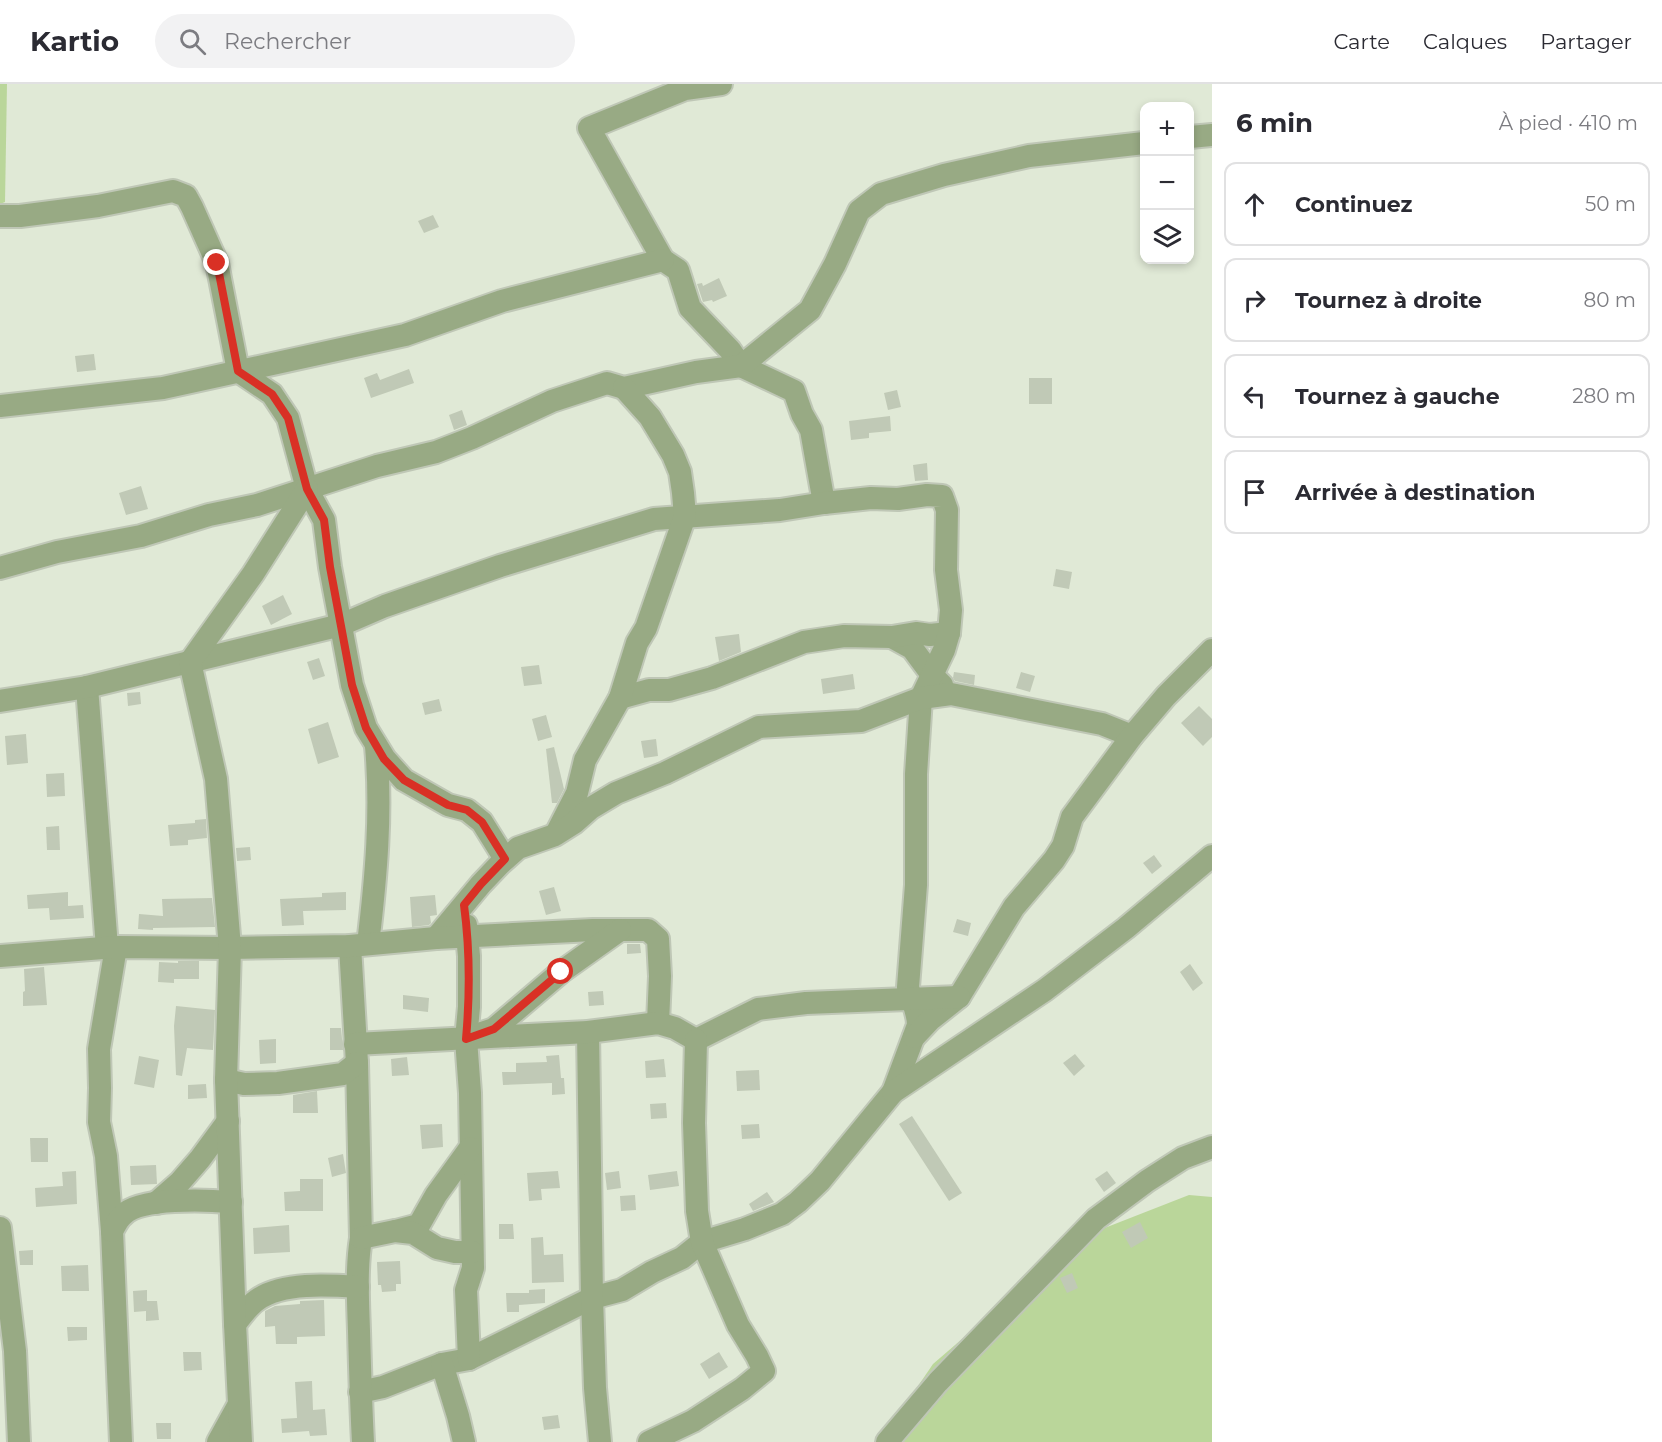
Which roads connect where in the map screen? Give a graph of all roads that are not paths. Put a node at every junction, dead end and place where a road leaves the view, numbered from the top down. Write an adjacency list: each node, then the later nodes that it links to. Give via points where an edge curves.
1 (721, 84): 6 (street, via 685,89 589,128)
2 (1212, 135): 3 (street)
3 (1194, 137)
4 (1140, 143): 7 (street, via 1029,156 881,194 860,211 810,310)
5 (0, 216): 8 (street, via 98,206 173,191 186,196 217,263)
6 (663, 260): 7 (street, via 678,270 690,308); 8 (street, via 502,302 405,335)
7 (741, 366): 9 (street); 12 (street, via 794,391 811,430)
8 (238, 371): 10 (street, via 163,388); 11 (street, via 272,394 288,418)
9 (624, 388): 11 (street, via 607,382 552,401 436,452); 13 (street, via 650,417 681,472)
10 (0, 406)
11 (307, 489): 14 (street, via 141,536); 15 (street, via 324,520); 19 (street)
12 (824, 502): 13 (street, via 780,510); 16 (street, via 942,496 947,510)
13 (685, 516): 15 (street, via 654,519 500,566); 23 (street)
14 (0, 568)
15 (341, 625): 19 (street); 27 (street, via 352,685)
16 (949, 633): 17 (street); 20 (street)
17 (892, 637): 20 (street, via 912,648); 23 (street, via 844,636 804,642 712,678)
18 (1212, 650): 26 (street)
19 (190, 662): 21 (street); 37 (street, via 216,779)
20 (932, 675): 22 (street); 24 (street)
21 (87, 687): 25 (street); 36 (street)
22 (951, 694): 24 (street); 26 (street, via 1077,718)
23 (620, 698): 28 (street, via 585,760 577,793)
24 (921, 698): 28 (street, via 861,721 759,727 616,793); 40 (street)
25 (0, 701)
26 (1132, 736): 39 (street, via 1072,817 1063,846 1014,907)
27 (376, 745): 30 (street, via 404,780 448,805 467,810 482,822); 35 (street, via 379,820 375,886)
28 (555, 835): 30 (street, via 518,848)
29 (1212, 856): 48 (street, via 1045,990)
30 (505, 859): 31 (street)
31 (464, 905): 33 (street); 34 (street)
32 (620, 930): 33 (street); 41 (street, via 648,930 658,939); 44 (street, via 561,972 494,1029)
33 (468, 938): 34 (street); 44 (street)
34 (436, 939): 35 (street)
35 (359, 945): 37 (street); 46 (street)
36 (112, 947): 37 (street); 38 (street); 55 (street, via 99,1049 99,1122)
37 (230, 948): 47 (street)
38 (0, 956)
39 (959, 997): 40 (street); 43 (street)
40 (910, 999): 43 (street, via 918,1016); 45 (street, via 758,1009)
41 (658, 1023): 42 (street); 45 (street)
42 (588, 1032): 44 (street); 61 (street)
43 (914, 1037): 48 (street)
44 (466, 1039): 46 (street); 51 (street)
45 (696, 1040): 58 (street, via 694,1123)
46 (356, 1053): 47 (street, via 343,1074 278,1083); 57 (street)
47 (226, 1080): 49 (street)
48 (893, 1092): 58 (street, via 798,1202 754,1226)
49 (228, 1121): 52 (street); 53 (street, via 180,1182)
50 (1212, 1147): 75 (street, via 1183,1158 1096,1219 938,1382)
51 (470, 1148): 56 (street, via 419,1225); 59 (street)
52 (231, 1202): 53 (street); 62 (street)
53 (156, 1203): 55 (street, via 123,1214)
54 (0, 1228): 68 (street, via 15,1351)
55 (112, 1231): 69 (street)
56 (394, 1231): 57 (street); 59 (street, via 413,1233 437,1248)
57 (361, 1238): 60 (street)
58 (702, 1242): 61 (street, via 682,1258 622,1290); 74 (street, via 738,1325 764,1371 693,1421)
59 (472, 1252): 63 (street, via 473,1268 466,1290)
60 (358, 1287): 62 (street, via 289,1288 264,1296); 65 (street)
61 (592, 1298): 63 (street); 67 (street)
62 (235, 1324): 66 (street)
63 (469, 1359): 64 (street)
64 (441, 1364): 65 (street); 73 (street)
65 (360, 1392): 72 (street)
66 (239, 1404): 70 (street); 71 (street)
67 (597, 1441)
68 (19, 1442)
69 (121, 1442)
70 (218, 1442)
71 (241, 1442)
72 (363, 1442)
73 (464, 1442)
74 (649, 1442)
75 (887, 1442)

